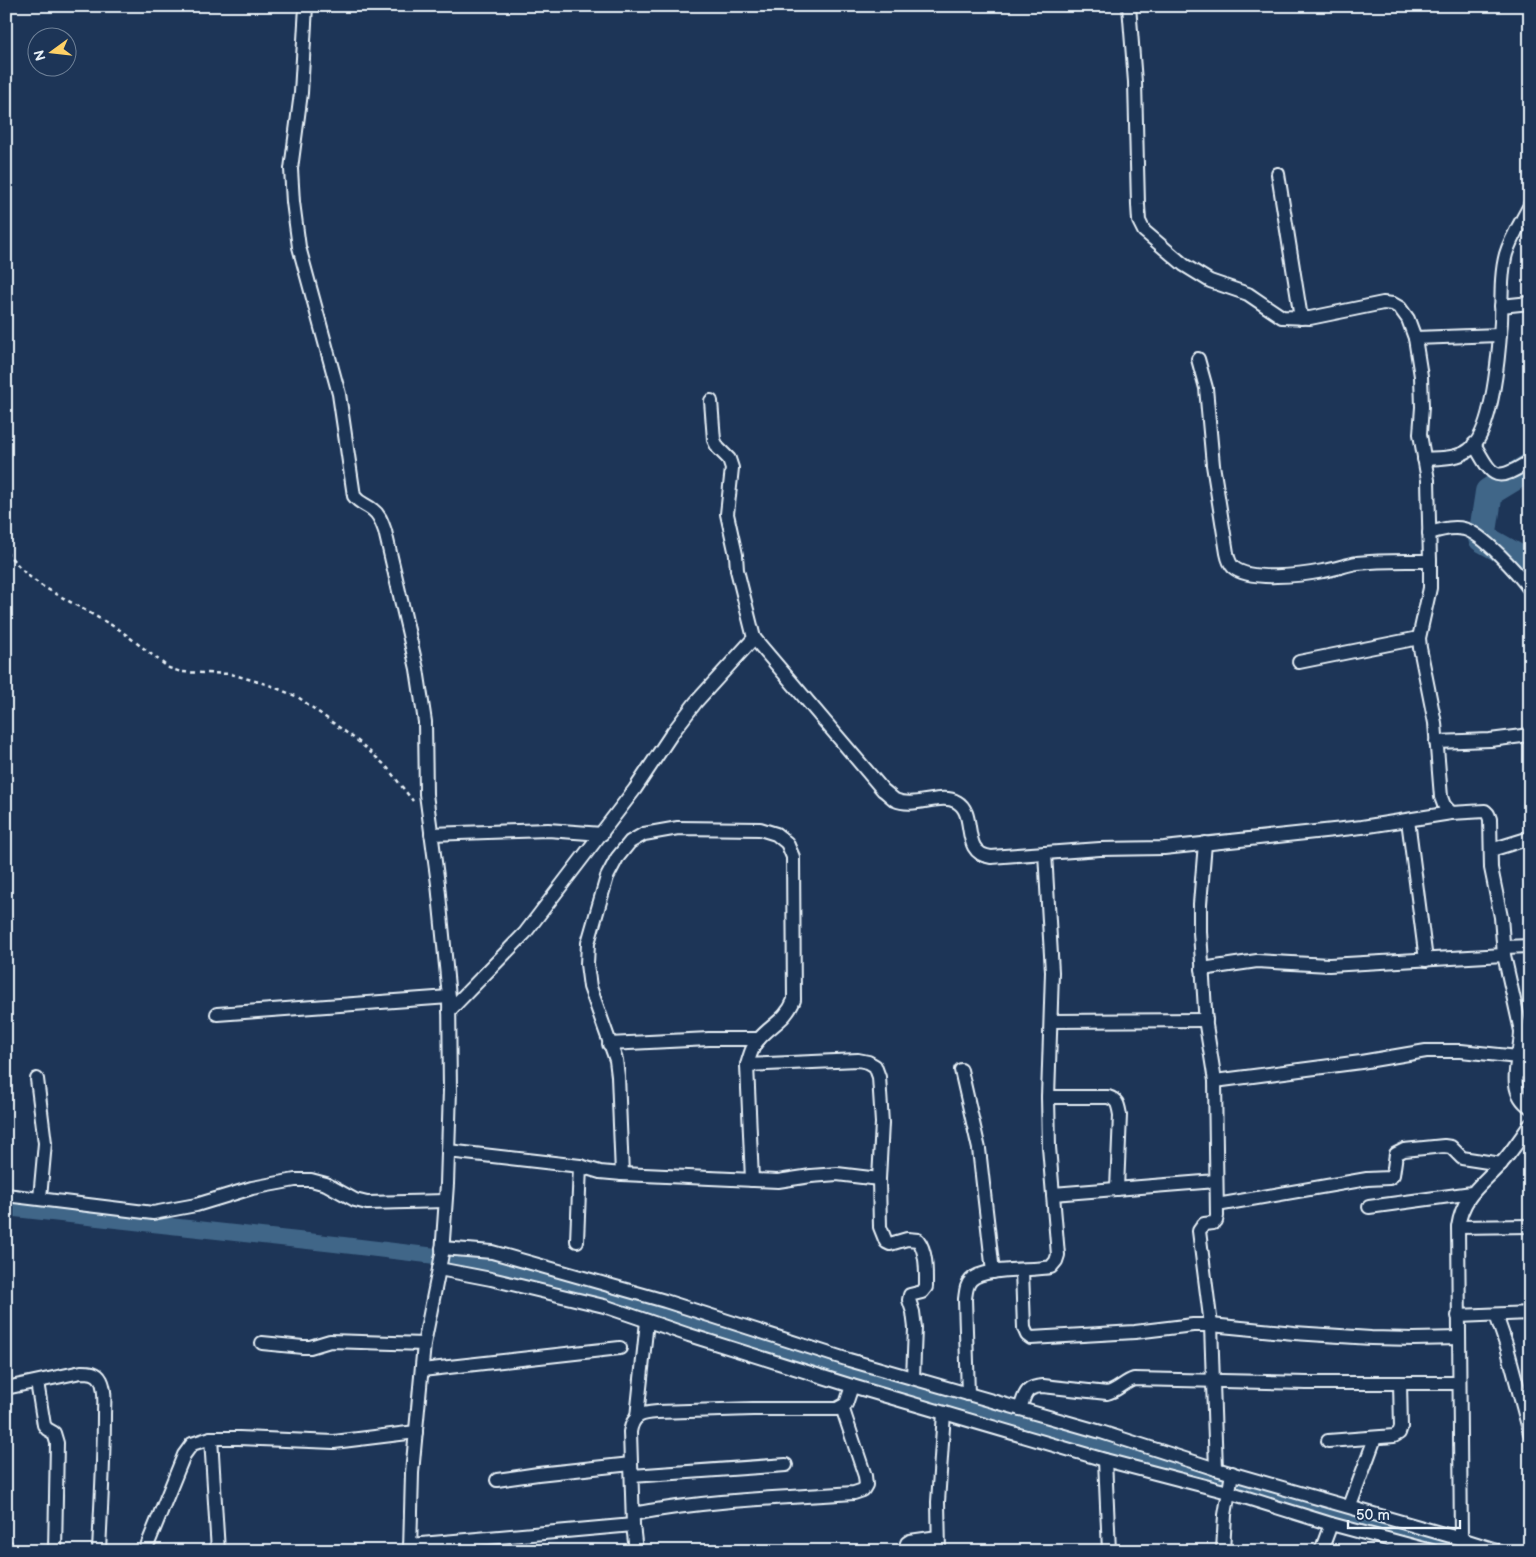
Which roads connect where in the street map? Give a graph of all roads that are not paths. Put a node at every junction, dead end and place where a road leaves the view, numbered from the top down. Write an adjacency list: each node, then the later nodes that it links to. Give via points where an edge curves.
1 (306, 6): 25 (street, via 292,169 299,248 338,394 354,496 378,515 385,531 417,668 425,722)
2 (1128, 6): 7 (street, via 1136,82 1138,205 1144,231 1184,265 1210,281 1248,294 1282,317)
3 (1278, 174): 7 (street)
4 (1530, 205): 6 (street, via 1506,254)
5 (1530, 303): 6 (street)
6 (1502, 306): 8 (street)
7 (1301, 318): 9 (street, via 1393,304 1408,319)
8 (1500, 335): 9 (street); 12 (street, via 1493,394 1480,438)
9 (1415, 338): 13 (street, via 1421,376 1420,434)
10 (1198, 359): 16 (street, via 1206,388 1213,465 1227,553 1234,568 1259,576 1304,574 1356,563)
11 (711, 401): 18 (street, via 714,440 732,468 727,514)
12 (1474, 444): 13 (street, via 1469,450 1454,456); 14 (street, via 1489,471 1496,474 1518,469)
13 (1424, 459): 15 (street)
14 (1530, 461)
15 (1429, 533): 16 (street); 17 (street, via 1454,528 1472,531)
16 (1430, 561): 19 (street, via 1428,602)
17 (1528, 585)
18 (754, 638): 26 (street, via 696,702); 30 (street, via 894,799 904,803 956,801 963,807 972,842 983,856)
19 (1419, 638): 20 (street); 22 (street)
20 (1299, 662)
21 (1530, 735): 22 (street)
22 (1436, 742): 23 (street, via 1442,796)
23 (1451, 813): 24 (street); 29 (street, via 1485,811 1490,820)
24 (1408, 820): 28 (street); 33 (street)
25 (430, 828): 26 (street); 35 (street)
26 (602, 834): 36 (street, via 525,933)
27 (1530, 838): 29 (street)
28 (1205, 843): 30 (street); 34 (street, via 1200,904)
29 (1491, 850): 32 (street)
30 (1044, 853): 39 (street, via 1052,972)
31 (1530, 946): 32 (street)
32 (1504, 951): 33 (street); 40 (street)
33 (1426, 960): 34 (street, via 1329,965 1256,961)
34 (1202, 969): 38 (street)
35 (449, 996): 36 (street); 37 (street)
36 (450, 1011): 53 (street)
37 (217, 1014)
38 (1206, 1020): 39 (street); 49 (street)
39 (1051, 1021): 50 (street)
40 (1525, 1031): 43 (street)
41 (759, 1038): 42 (street); 42 (street, via 790,1010 794,1000 793,857 788,843 776,834 760,829 678,828 644,834 630,842 607,877 588,943 588,964 590,987); 44 (street)
42 (609, 1044): 56 (street, via 618,1076)
43 (1518, 1057): 47 (street); 49 (street, via 1426,1051)
44 (747, 1065): 57 (street, via 858,1060 875,1066 879,1077 882,1123); 58 (street)
45 (960, 1070): 73 (street, via 978,1149)
46 (1530, 1070): 47 (street)
47 (1516, 1072): 51 (street, via 1517,1090)
48 (37, 1079): 64 (street, via 46,1143)
49 (1215, 1080): 59 (street)
50 (1048, 1097): 60 (street, via 1108,1097 1115,1100 1120,1115); 62 (street)
51 (1530, 1107)
52 (1530, 1125): 54 (street)
53 (448, 1150): 55 (street); 65 (street)
54 (1501, 1164): 61 (street); 66 (street, via 1462,1158 1451,1147 1404,1150 1396,1154 1393,1175 1389,1178)
55 (580, 1166): 56 (street); 70 (street)
56 (622, 1174): 58 (street)
57 (880, 1179): 58 (street, via 837,1174 778,1181); 84 (street, via 880,1227 886,1242 918,1240 925,1260 926,1287 922,1292 910,1295 909,1300 915,1320)
58 (752, 1180)
59 (1216, 1181): 60 (street); 66 (street)
60 (1117, 1189): 62 (street)
61 (1472, 1193): 67 (street); 69 (street, via 1460,1213)
62 (1053, 1194): 72 (street, via 1056,1261 1051,1267)
63 (6, 1195): 64 (street)
64 (40, 1198): 65 (street, via 152,1213 196,1205 252,1188 311,1180 366,1203)
65 (445, 1201): 71 (street)
66 (1217, 1205): 78 (street, via 1216,1221 1204,1224 1199,1232)
67 (1369, 1207)
68 (1530, 1226): 69 (street)
69 (1458, 1227): 76 (street)
70 (577, 1241)
71 (441, 1258): 77 (street, via 491,1279 604,1306); 81 (street); 84 (street, via 481,1250 500,1254)
72 (1022, 1270): 73 (street); 78 (street, via 1024,1328 1031,1338)
73 (993, 1272): 91 (street, via 972,1279 966,1291)
74 (1530, 1313): 75 (street)
75 (1496, 1315): 76 (street); 96 (street)
76 (1458, 1316): 79 (street)
77 (647, 1320): 89 (street); 95 (street)
78 (1211, 1325): 79 (street, via 1363,1337); 85 (street)
79 (1459, 1338): 88 (street)
80 (262, 1343): 81 (street, via 303,1347 330,1341)
81 (424, 1344): 83 (street)
82 (620, 1348): 83 (street)
83 (422, 1370): 97 (street)
84 (913, 1378): 91 (street)
85 (1213, 1381): 87 (street); 93 (street, via 1134,1379 1107,1393 1034,1386 1028,1389); 104 (street)
86 (38, 1382): 90 (street); 118 (street, via 44,1425 54,1433 58,1443); 119 (street, via 88,1372 100,1378 104,1449)
87 (1400, 1383): 88 (street); 100 (street, via 1399,1433)
88 (1459, 1383): 113 (street)
89 (852, 1386): 92 (street); 94 (street)
90 (6, 1388)
91 (968, 1394): 93 (street)
92 (842, 1407): 95 (street, via 657,1412); 109 (street, via 865,1476 863,1490 670,1507)
93 (1020, 1409): 104 (street)
94 (944, 1413): 102 (street); 111 (street)
95 (637, 1416): 105 (street, via 630,1432)
96 (1528, 1420): 98 (street)
97 (416, 1432): 99 (street, via 334,1442); 116 (street)
98 (1530, 1433)
99 (210, 1438): 120 (street, via 192,1444 184,1455); 121 (street)
100 (1375, 1438): 101 (street); 108 (street)
101 (1328, 1441)
102 (1105, 1460): 107 (street); 125 (street)
103 (786, 1465): 105 (street)
104 (1216, 1469): 107 (street)
105 (632, 1470): 106 (street, via 538,1474); 109 (street)
106 (497, 1480)
107 (1230, 1483): 108 (street); 110 (street); 126 (street)
108 (1350, 1506): 112 (street)
109 (633, 1520): 114 (street); 122 (street)
110 (1331, 1524): 112 (street); 127 (street)
111 (938, 1537): 123 (street, via 910,1541); 124 (street)
112 (1414, 1539): 113 (street); 128 (street)
113 (1461, 1539): 129 (street)
114 (488, 1544): 116 (street)
115 (6, 1546): 117 (street)
116 (410, 1548)
117 (7, 1551)
118 (55, 1551)
119 (99, 1551)
120 (145, 1551)
121 (218, 1551)
122 (636, 1551)
123 (906, 1551)
124 (939, 1551)
125 (1108, 1551)
126 (1223, 1551)
127 (1321, 1551)
128 (1432, 1551)
129 (1499, 1551)

